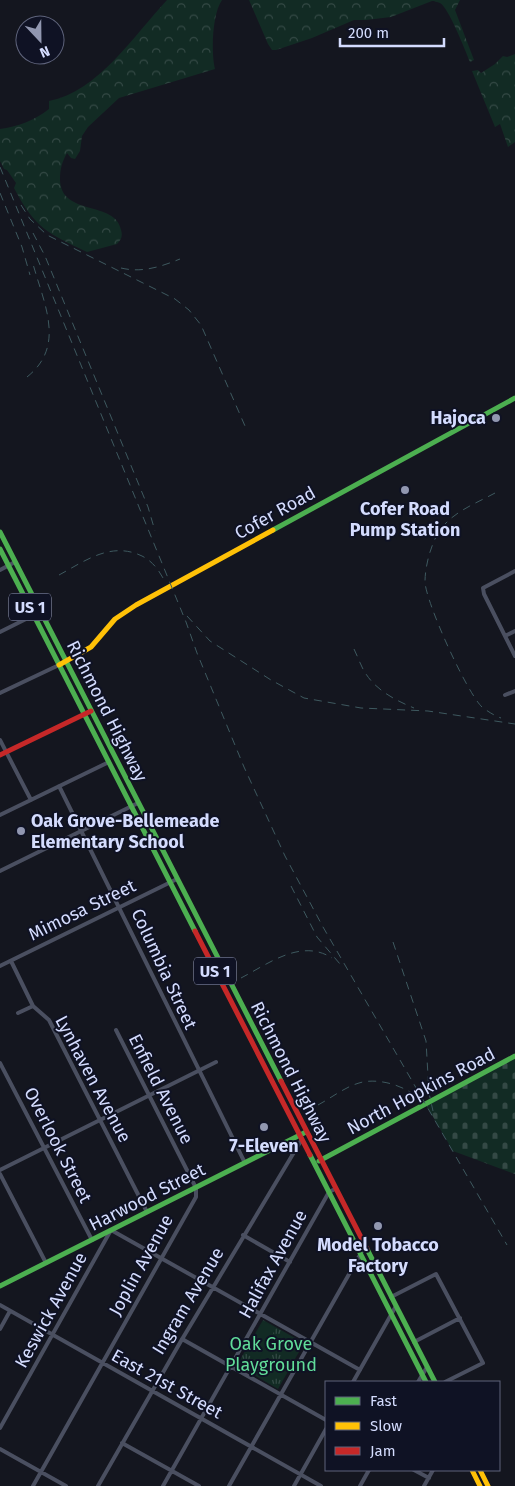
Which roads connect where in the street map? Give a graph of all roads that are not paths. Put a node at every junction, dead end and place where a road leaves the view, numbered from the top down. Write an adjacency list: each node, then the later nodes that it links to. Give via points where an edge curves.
1 (515, 398): 14 (main road, Cofer Road, via 136,605 115,620 91,647)
2 (0, 532): 4 (main road, Richmond Highway / US 1)
3 (0, 549): 5 (main road, Richmond Highway / US 1)
4 (15, 562): 5 (street); 8 (main road, Richmond Highway / US 1)
5 (8, 566): 6 (street); 9 (main road, Richmond Highway / US 1)
6 (0, 570)
7 (515, 571): 12 (street, via 483,588)
8 (40, 612): 9 (street); 14 (main road, Richmond Highway / US 1)
9 (34, 615): 11 (street); 15 (main road, Richmond Highway / US 1)
10 (515, 631): 12 (street)
11 (0, 632)
12 (505, 636): 13 (street)
13 (515, 656)
14 (66, 662): 15 (main road, Cofer Road); 19 (main road, Richmond Highway / US 1)
15 (59, 665): 17 (street); 20 (main road, Richmond Highway / US 1)
16 (515, 691): 18 (street)
17 (0, 694)
18 (505, 695)
19 (91, 711): 20 (main road); 24 (main road, Richmond Highway / US 1)
20 (84, 714): 22 (main road); 25 (main road, Richmond Highway / US 1)
21 (0, 740): 22 (street)
22 (6, 752): 23 (main road); 27 (street)
23 (0, 755)
24 (116, 758): 25 (street); 28 (main road, Richmond Highway / US 1)
25 (109, 762): 26 (street); 29 (main road, Richmond Highway / US 1)
26 (59, 786): 27 (street); 31 (street, Columbia Street)
27 (30, 800): 30 (street)
28 (138, 802): 29 (street); 33 (main road, Richmond Highway / US 1)
29 (131, 806): 31 (street); 34 (main road, Richmond Highway / US 1)
30 (0, 815)
31 (81, 831): 32 (street); 35 (street, Columbia Street)
32 (0, 870)
33 (177, 878): 34 (street, Mimosa Street); 47 (main road, Richmond Highway / US 1)
34 (170, 882): 35 (street, Mimosa Street); 48 (main road, Richmond Highway / US 1)
35 (119, 907): 36 (street, Mimosa Street); 44 (street, Columbia Street)
36 (10, 961): 37 (street, Mimosa Street); 38 (street, Lynhaven Avenue)
37 (0, 966)
38 (33, 1006): 39 (street); 46 (street, Lynhaven Avenue, via 49,1020)
39 (18, 1014)
40 (116, 1030): 45 (street, Enfield Avenue)
41 (515, 1056): 52 (main road, North Hopkins Road)
42 (0, 1062): 50 (street, Overlook Street)
43 (216, 1062): 44 (street)
44 (198, 1071): 45 (street); 53 (street, Columbia Street)
45 (149, 1096): 46 (street); 57 (street, Enfield Avenue)
46 (100, 1120): 50 (street); 60 (street, Lynhaven Avenue)
47 (306, 1132): 48 (main road, Harwood Street); 52 (main road, Richmond Highway / US 1)
48 (300, 1138): 49 (main road, Harwood Street); 51 (street, Ingram Avenue); 54 (main road, Richmond Highway / US 1)
49 (283, 1144): 51 (street, via 290,1147); 53 (main road, Harwood Street)
50 (43, 1148): 55 (street); 63 (street, Overlook Street)
51 (292, 1154): 62 (street, Ingram Avenue)
52 (320, 1160): 54 (main road, North Hopkins Road); 58 (main road, Richmond Highway / US 1)
53 (245, 1163): 57 (main road, Harwood Street)
54 (314, 1164): 59 (main road, Richmond Highway / US 1)
55 (0, 1170)
56 (0, 1174): 68 (street)
57 (196, 1188): 60 (main road, Harwood Street); 66 (street, Joplin Avenue, via 196,1197)
58 (335, 1189): 59 (street); 64 (main road, Richmond Highway / US 1)
59 (329, 1192): 65 (main road, Richmond Highway / US 1); 67 (street, Halifax Avenue)
60 (147, 1212): 61 (main road, Harwood Street)
61 (112, 1230): 63 (main road, Harwood Street); 66 (street); 79 (street, Keswick Avenue)
62 (243, 1235): 67 (street); 70 (street, Ingram Avenue)
63 (92, 1240): 68 (main road, Harwood Street)
64 (365, 1246): 65 (street); 71 (main road, Richmond Highway / US 1)
65 (360, 1254): 76 (main road, Richmond Highway / US 1); 81 (street)
66 (161, 1258): 70 (street); 83 (street, Joplin Avenue)
67 (290, 1262): 75 (street, Halifax Avenue)
68 (46, 1263): 69 (main road, Harwood Street)
69 (0, 1285)
70 (213, 1287): 75 (street); 80 (street, Ingram Avenue)
71 (391, 1297): 73 (main road, Richmond Highway / US 1); 77 (street, via 436,1274)
72 (0, 1305): 74 (street, East 21st Street)
73 (396, 1306): 76 (street); 82 (main road, Richmond Highway / US 1)
74 (10, 1311): 78 (street); 79 (street, East 21st Street)
75 (260, 1314): 81 (street); 84 (street, Halifax Avenue)
76 (392, 1314): 86 (street); 87 (main road, Richmond Highway / US 1)
77 (460, 1318): 82 (street); 92 (street, via 483,1362)
78 (0, 1329)
79 (53, 1335): 83 (street, East 21st Street); 97 (street, Keswick Avenue)
80 (182, 1339): 84 (street); 93 (street, Ingram Avenue)
81 (310, 1342): 86 (street); 94 (street)
82 (414, 1342): 85 (main road, Richmond Highway / US 1)
83 (102, 1363): 93 (street, East 21st Street); 108 (street, Joplin Avenue)
84 (231, 1366): 94 (street); 95 (street, Halifax Avenue)
85 (427, 1367): 87 (street); 91 (main road, Richmond Highway / US 1)
86 (360, 1370): 88 (street)
87 (422, 1375): 89 (street); 90 (main road, Richmond Highway / US 1)
88 (354, 1381)
89 (419, 1381)
90 (425, 1381)
91 (434, 1381)
92 (447, 1381)
93 (152, 1390): 95 (street, East 21st Street); 99 (street, Ingram Avenue)
94 (280, 1394): 96 (street); 100 (street)
95 (201, 1419): 100 (street, East 21st Street); 102 (street, Halifax Avenue)
96 (325, 1419)
97 (0, 1428)
98 (325, 1431): 109 (street)
99 (122, 1443): 102 (street); 114 (street, Ingram Avenue)
100 (251, 1447): 109 (street, East 21st Street); 117 (street)
101 (0, 1449): 108 (street)
102 (172, 1471): 115 (street, Halifax Avenue); 116 (street)
103 (368, 1471): 120 (street)
104 (416, 1471): 110 (street)
105 (433, 1471): 110 (street)
106 (472, 1471): 122 (main road)
107 (480, 1471): 111 (main road)
108 (41, 1472): 112 (street, Joplin Avenue); 113 (street)
109 (301, 1474): 118 (street); 119 (street, East 21st Street)
110 (429, 1478): 121 (street)
111 (484, 1478): 122 (street); 123 (main road)
112 (33, 1486)
113 (66, 1486)
114 (98, 1486)
115 (163, 1486)
116 (199, 1486)
117 (229, 1486)
118 (294, 1486)
119 (321, 1486)
120 (360, 1486)
121 (424, 1486)
122 (480, 1486)
123 (488, 1486)

